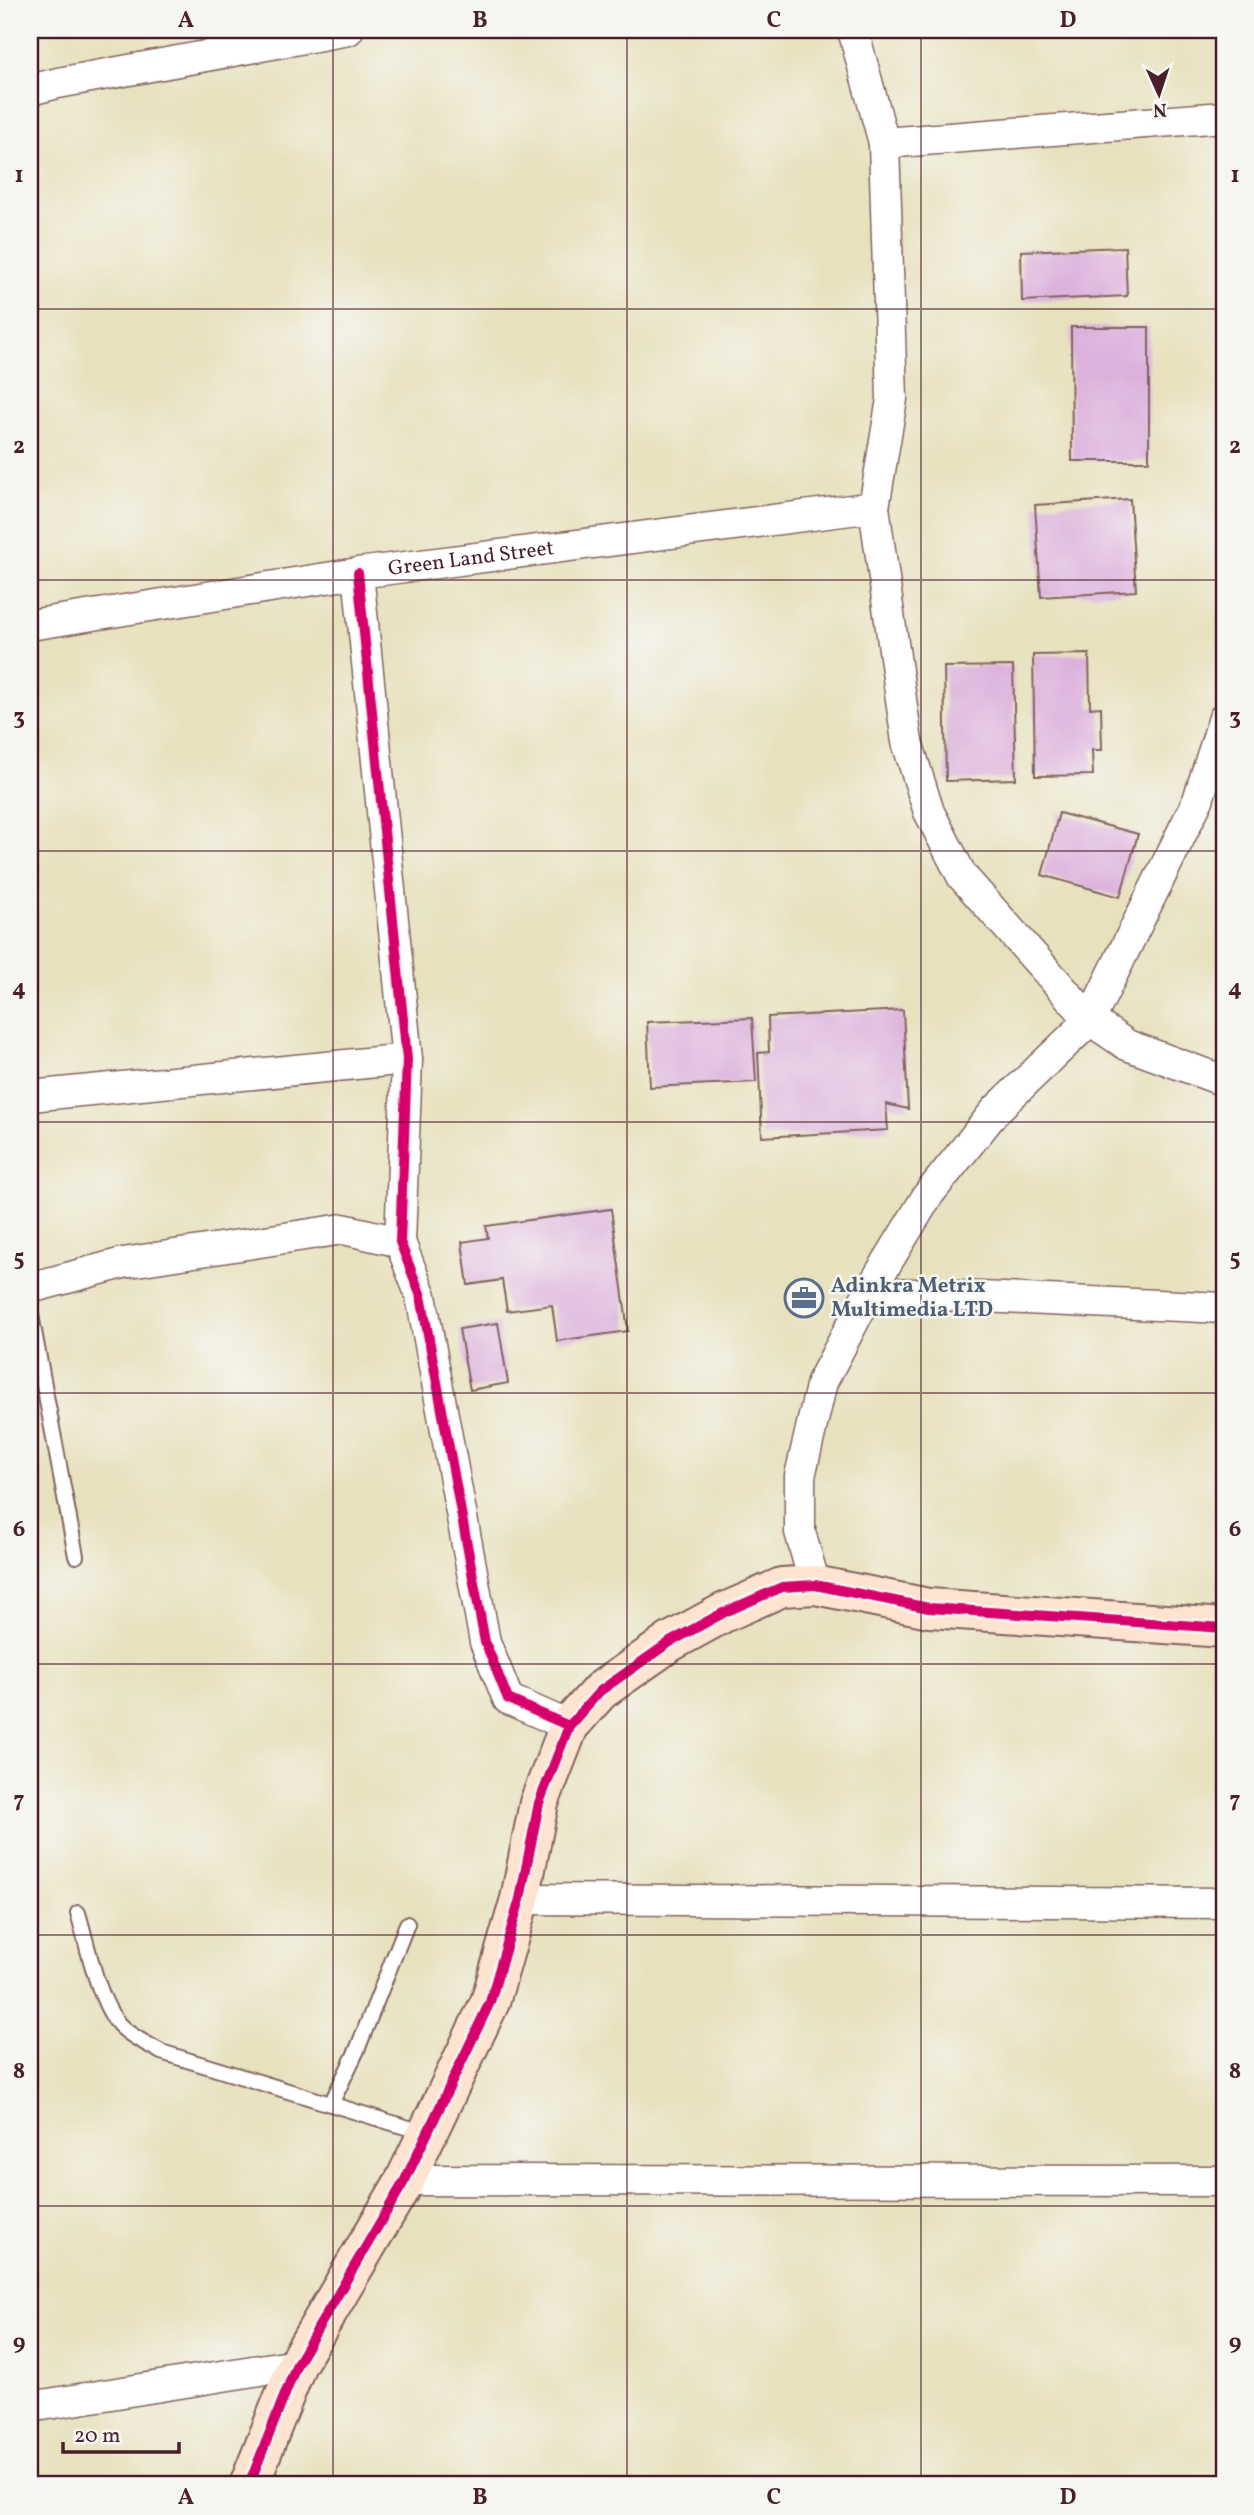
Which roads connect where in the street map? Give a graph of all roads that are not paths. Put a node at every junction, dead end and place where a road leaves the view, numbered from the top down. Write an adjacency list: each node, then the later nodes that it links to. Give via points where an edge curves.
1 (348, 30): 3 (street)
2 (853, 30): 5 (street)
3 (30, 90)
4 (1224, 117): 5 (street)
5 (884, 143): 6 (street, via 892,399)
6 (874, 508): 7 (street, Green Land Street); 10 (street, via 907,742 929,812 962,876)
7 (358, 573): 8 (street, Green Land Street); 11 (street)
8 (30, 625)
9 (1224, 718): 10 (street, via 1198,800)
10 (1090, 1020): 12 (street, via 1127,1045); 16 (street, via 988,1120 928,1195)
11 (407, 1059): 13 (street); 14 (street)
12 (1224, 1081)
13 (30, 1096)
14 (400, 1242): 15 (street, via 343,1229 122,1262); 22 (street, via 421,1296 485,1642 508,1699)
15 (30, 1288)
16 (869, 1292): 17 (street); 20 (street, via 822,1382 800,1476 800,1532)
17 (1224, 1308)
18 (30, 1310): 19 (lane)
19 (76, 1556)
20 (815, 1585): 21 (street, via 929,1608); 22 (street, via 782,1587 670,1642 600,1691)
21 (1224, 1628)
22 (569, 1726): 23 (street, via 540,1803)
23 (520, 1899): 24 (street); 28 (street, via 490,2003)
24 (1224, 1903)
25 (78, 1913): 27 (lane, via 101,1991 116,2021 138,2039 161,2052)
26 (407, 1924): 27 (lane)
27 (331, 2104): 28 (lane)
28 (427, 2133): 29 (street)
29 (405, 2180): 30 (street); 31 (street)
30 (1224, 2181)
31 (297, 2364): 32 (street); 33 (street)
32 (30, 2407)
33 (249, 2485)

